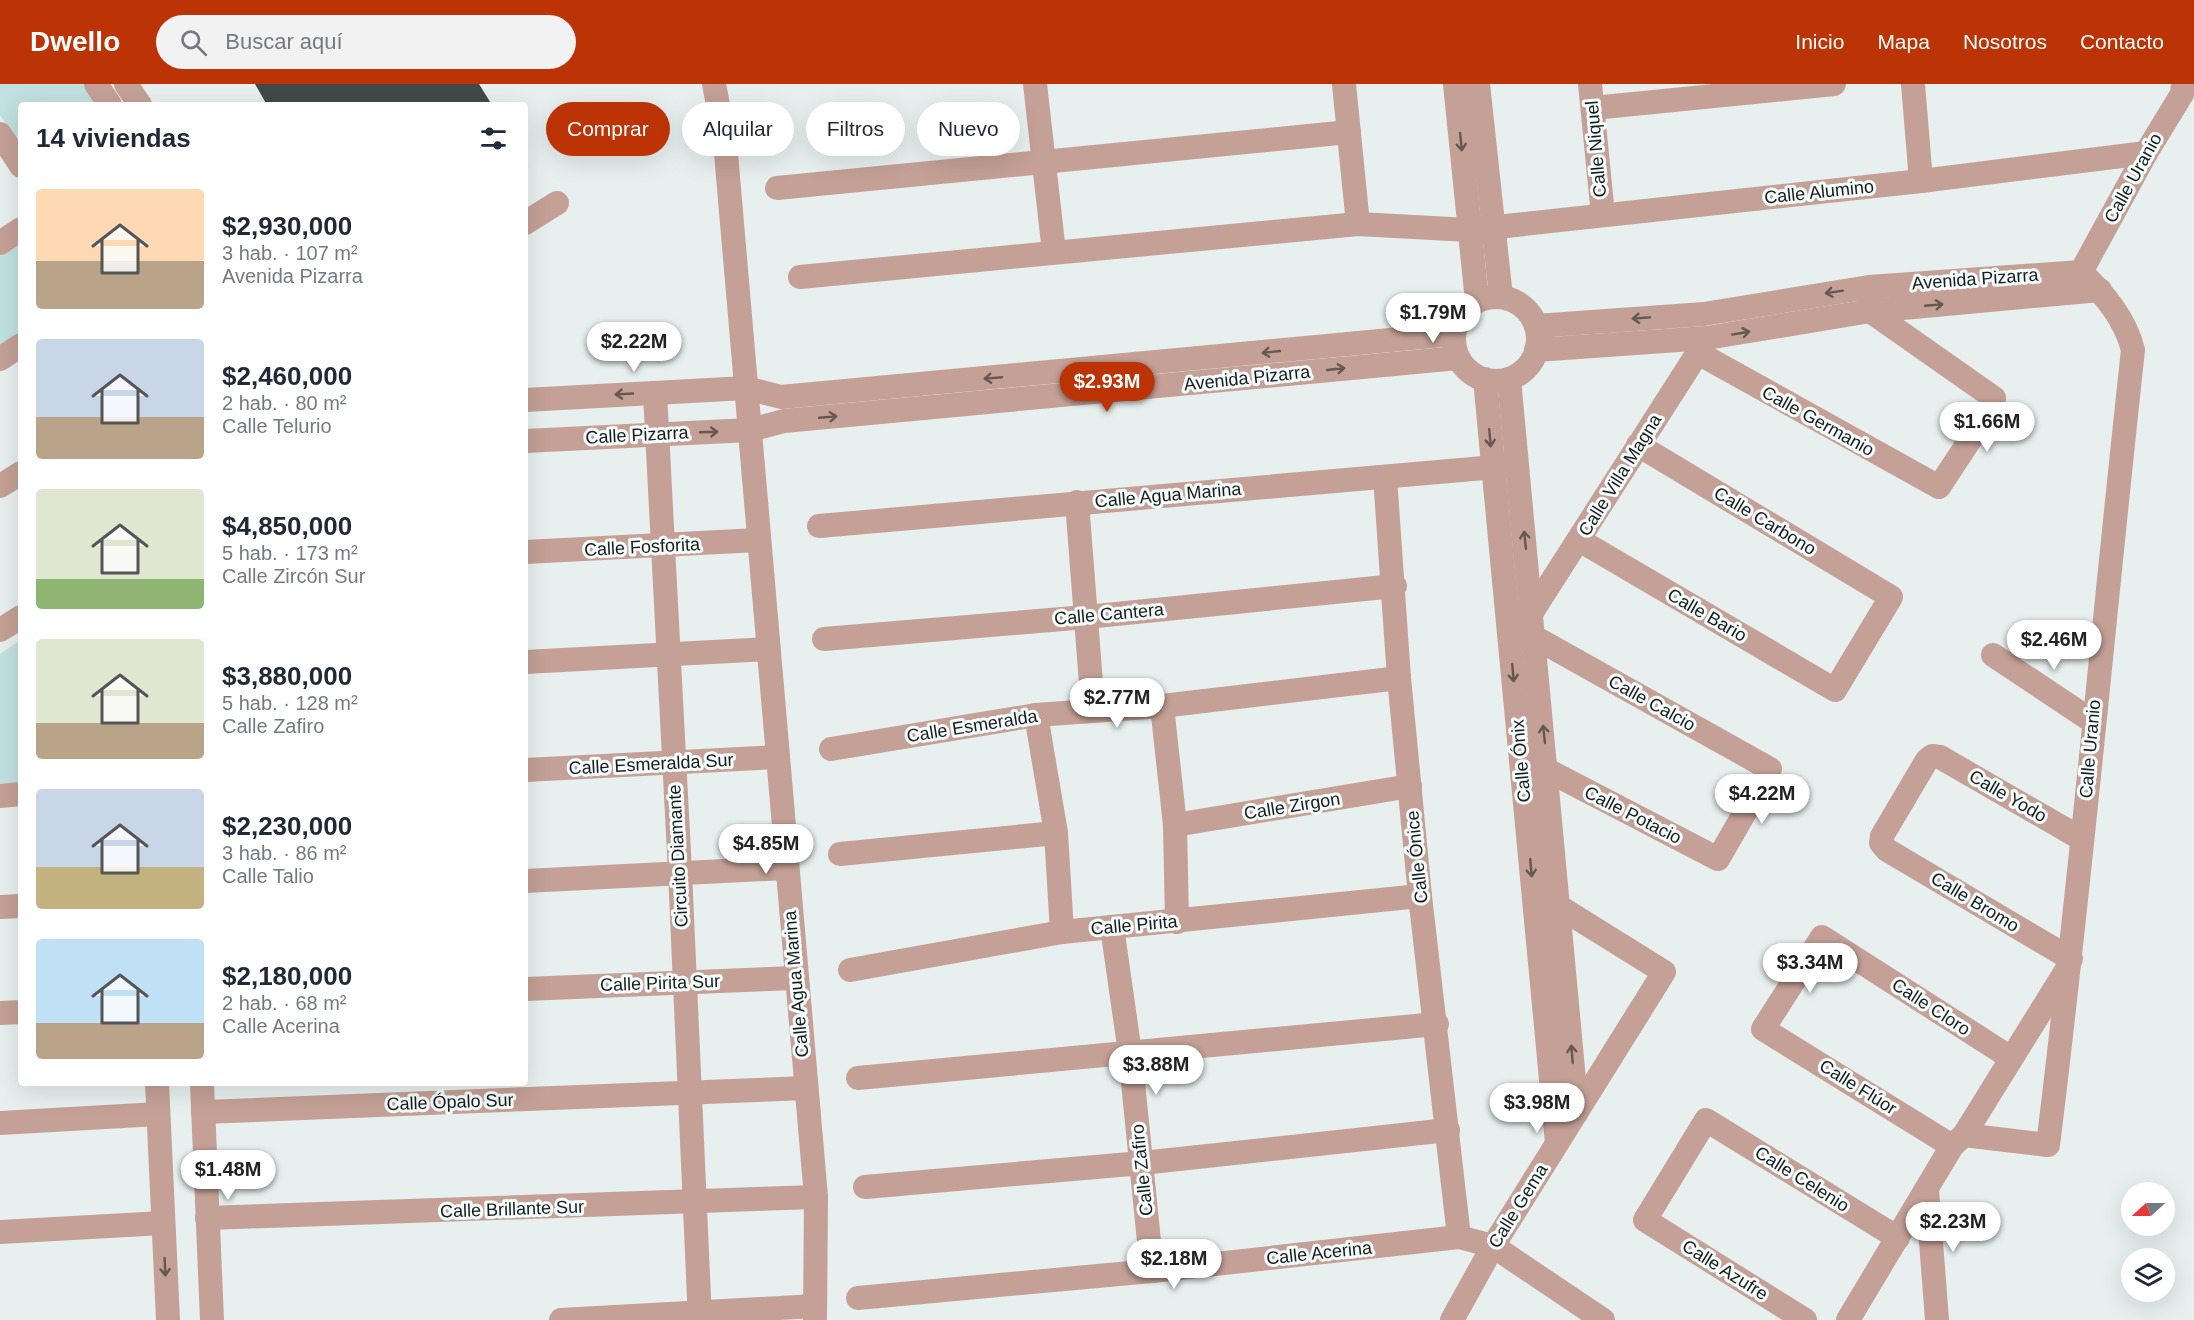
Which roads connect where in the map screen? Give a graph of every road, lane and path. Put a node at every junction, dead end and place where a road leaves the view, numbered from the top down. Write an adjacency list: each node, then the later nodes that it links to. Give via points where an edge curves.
1 (96, 84): 12 (street)
2 (126, 84): 13 (street)
3 (714, 84): 49 (street, Calle Agua Marina, via 725,142)
4 (1035, 84): 19 (street)
5 (1344, 84): 15 (street)
6 (1455, 84): 26 (street, one-way to 26)
7 (1478, 84): 26 (street)
8 (1590, 84): 14 (street, Calle Niquel)
9 (1834, 84): 14 (street)
10 (1913, 84): 20 (street)
11 (2183, 84): 17 (street, Calle Uranio, via 2182,94)
12 (108, 102)
13 (138, 102)
14 (1593, 108): 23 (street, Calle Niquel)
15 (1349, 132): 19 (street); 25 (street)
16 (0, 134): 18 (street)
17 (2146, 153): 20 (street, Calle Alumino); 31 (street, Calle Uranio)
18 (18, 161)
19 (1042, 162): 21 (street); 29 (street)
20 (1921, 181): 23 (street, Calle Alumino)
21 (777, 188)
22 (557, 203): 24 (street)
23 (1602, 215): 26 (street, Calle Alumino)
24 (528, 221)
25 (1358, 224): 26 (street, Calle Alumino); 29 (street, Calle Alumino)
26 (1481, 229): 33 (street); 34 (street)
27 (18, 231): 28 (street)
28 (0, 243)
29 (1054, 252): 30 (street, Calle Alumino)
30 (800, 278)
31 (2078, 283): 32 (street, Avenida Pizarra); 35 (street, Avenida Pizarra, one-way to 31); 86 (street, Calle Uranio, via 2100,290 2128,329 2133,350)
32 (1869, 287): 35 (street); 36 (street, Avenida Pizarra, one-way to 36)
33 (1501, 297): 34 (street); 37 (street, via 1523,307)
34 (1477, 301): 38 (street, via 1463,312)
35 (1870, 311): 39 (street, Avenida Pizarra, one-way to 35); 39 (street, Calle Germanio, via 1994,398 1939,487)
36 (1704, 314): 37 (street, Avenida Pizarra, one-way to 37); 39 (street)
37 (1536, 326): 41 (street)
38 (1454, 334): 42 (street, Avenida Pizarra, one-way to 42); 43 (street)
39 (1702, 346): 41 (street, Avenida Pizarra); 57 (street, Calle Villa Magna)
40 (18, 347): 44 (street)
41 (1536, 350): 47 (street, via 1529,366)
42 (1232, 356): 45 (street, Avenida Pizarra); 48 (street)
43 (1458, 357): 46 (street, via 1470,372); 48 (street, Avenida Pizarra, one-way to 43)
44 (0, 359)
45 (1022, 376): 52 (street); 53 (street, Avenida Pizarra, one-way to 53)
46 (1485, 379): 47 (street); 59 (street, Calle Ónix, one-way to 59)
47 (1509, 379): 58 (street, Calle Ónix)
48 (1234, 380): 52 (street, Avenida Pizarra)
49 (746, 388): 50 (street); 53 (street, Avenida Pizarra); 54 (street, Calle Agua Marina)
50 (654, 393): 51 (street, one-way to 51); 55 (street, Circuito Diamante)
51 (528, 400)
52 (1023, 400): 53 (street, Avenida Pizarra, one-way to 52)
53 (782, 409): 54 (street, Avenida Pizarra)
54 (750, 430): 55 (street, Calle Pizarra, one-way to 54); 65 (street, Calle Agua Marina)
55 (657, 434): 56 (street, Calle Pizarra); 67 (street, Circuito Diamante)
56 (528, 441)
57 (1638, 445): 66 (street, Calle Villa Magna); 82 (street, Calle Carbono, via 1891,597)
58 (1517, 465): 59 (street, Calle Agua Marina); 70 (street, Calle Ónix, one-way to 58)
59 (1492, 467): 61 (street, Calle Agua Marina); 74 (street, Calle Ónix)
60 (18, 474): 62 (street)
61 (1385, 477): 63 (street, Calle Agua Marina); 69 (street, Calle Ónice)
62 (0, 486)
63 (1077, 502): 64 (street, Calle Agua Marina); 71 (street)
64 (819, 526)
65 (758, 540): 67 (street, Calle Fosforita); 77 (street, Calle Agua Marina)
66 (1579, 540): 70 (street, Calle Villa Magna); 82 (street, Calle Bario)
67 (664, 546): 68 (street, Calle Fosforita); 78 (street, Circuito Diamante)
68 (528, 552)
69 (1395, 586): 71 (street, Calle Cantera); 81 (street, Calle Ónice)
70 (1532, 612): 74 (street); 75 (street, Calle Ónix)
71 (1086, 617): 76 (street, Calle Cantera); 84 (street)
72 (18, 619): 73 (street)
73 (0, 630)
74 (1509, 632): 75 (street); 106 (street, Calle Ónix, one-way to 106)
75 (1534, 637): 91 (street, Calle Ónix, one-way to 75); 100 (street, Calle Calcio, via 1770,770)
76 (824, 639)
77 (768, 649): 78 (street); 88 (street, Calle Agua Marina)
78 (669, 654): 80 (street); 89 (street, Circuito Diamante)
79 (1993, 655): 86 (street)
80 (528, 662)
81 (1400, 678): 83 (street, Calle Esmeralda); 92 (street, Calle Ónice)
82 (1834, 690)
83 (1162, 706): 84 (street, Calle Esmeralda); 95 (street)
84 (1093, 709): 85 (street, Calle Esmeralda)
85 (1036, 715): 87 (street, Calle Esmeralda); 96 (street)
86 (2092, 722): 97 (street, Calle Uranio)
87 (831, 749)
88 (777, 757): 89 (street, Calle Esmeralda Sur); 101 (street, Calle Agua Marina)
89 (673, 763): 90 (street, Calle Esmeralda Sur); 102 (street, Circuito Diamante)
90 (528, 770)
91 (1547, 770): 100 (street, Calle Potacio); 106 (street, Calle Ónix)
92 (1410, 786): 95 (street, Calle Zirgon); 104 (street, Calle Ónice)
93 (18, 794): 94 (street)
94 (0, 796)
95 (1175, 825): 108 (street)
96 (1056, 833): 99 (street); 110 (street)
97 (2082, 840): 98 (street, Calle Yodo, via 1932,756); 112 (street, Calle Uranio)
98 (1881, 843): 112 (street, Calle Bromo)
99 (840, 854)
100 (1718, 860)
101 (786, 868): 102 (street); 114 (street, Calle Agua Marina)
102 (680, 872): 103 (street); 115 (street, Circuito Diamante)
103 (528, 881)
104 (1420, 896): 108 (street, Calle Pirita); 119 (street, Calle Ónice)
105 (18, 906): 107 (street)
106 (1546, 906): 128 (street, Calle Ónix, one-way to 106); 128 (street, Calle Gema, via 1664,972); 134 (street, Calle Ónix)
107 (0, 907)
108 (1177, 922): 109 (street, Calle Pirita)
109 (1112, 927): 110 (street, Calle Pirita); 120 (street, Calle Zafiro)
110 (1062, 932): 113 (street, Calle Pirita)
111 (1822, 937): 121 (street, Calle Cloro); 133 (street, Calle Flúor, via 1763,1029)
112 (2071, 961): 121 (street); 133 (street, Calle Uranio, via 2048,1145)
113 (850, 970)
114 (795, 978): 115 (street, Calle Pirita Sur); 125 (street, Calle Agua Marina)
115 (684, 982): 116 (street, Calle Pirita Sur); 126 (street, Circuito Diamante)
116 (528, 989)
117 (18, 1012): 118 (street)
118 (0, 1013)
119 (1437, 1024): 120 (street); 132 (street, Calle Ónice)
120 (1130, 1053): 122 (street); 135 (street, Calle Zafiro)
121 (2010, 1058): 133 (street)
122 (858, 1078)
123 (157, 1086): 129 (street)
124 (202, 1086): 127 (street)
125 (806, 1088): 126 (street, Calle Ópalo Sur); 138 (street, Calle Agua Marina)
126 (689, 1092): 127 (street, Calle Ópalo Sur); 139 (street, Circuito Diamante)
127 (203, 1112): 140 (street)
128 (1577, 1112): 134 (street, Calle Gema)
129 (158, 1114): 131 (street); 141 (street)
130 (1706, 1119): 144 (street, Calle Celenio); 155 (street, Calle Azufre, via 1645,1220)
131 (0, 1123)
132 (1448, 1130): 135 (street); 143 (street, Calle Ónice)
133 (1958, 1141): 137 (street)
134 (1557, 1143): 145 (street, Calle Gema)
135 (1142, 1162): 136 (street); 146 (street, Calle Zafiro)
136 (865, 1187)
137 (1927, 1190): 144 (street); 157 (street)
138 (816, 1197): 139 (street, Calle Brillante Sur); 148 (street, Calle Agua Marina)
139 (693, 1204): 140 (street, Calle Brillante Sur); 149 (street, Circuito Diamante)
140 (207, 1218): 152 (street)
141 (163, 1223): 142 (street); 151 (street, one-way to 151)
142 (0, 1232)
143 (1459, 1237): 145 (street, Calle Acerina); 146 (street, Calle Acerina)
144 (1898, 1238): 156 (street)
145 (1493, 1246): 150 (street, Calle Acerina); 154 (street, Calle Gema)
146 (1152, 1271): 147 (street, Calle Acerina)
147 (858, 1298)
148 (815, 1313): 149 (street)
149 (700, 1317): 153 (street)
150 (1593, 1317)
151 (168, 1320)
152 (212, 1320)
153 (561, 1320)
154 (1452, 1320)
155 (1805, 1320)
156 (1848, 1320)
157 (1937, 1320)

